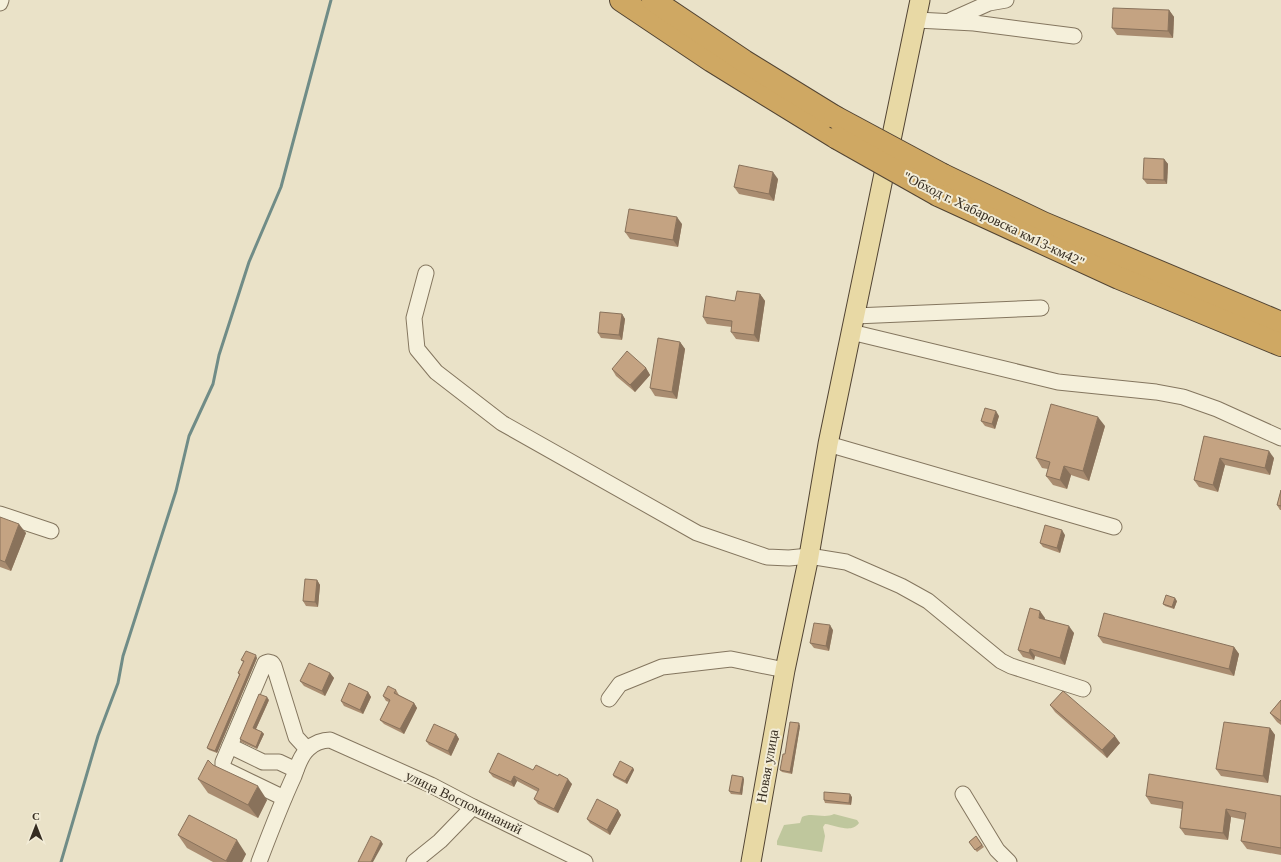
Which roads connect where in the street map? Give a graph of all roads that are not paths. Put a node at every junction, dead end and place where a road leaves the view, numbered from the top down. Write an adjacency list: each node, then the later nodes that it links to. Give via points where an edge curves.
1 (1, 0): 6 (street)
2 (621, 0): 10 (highway, "Обход г. Хабаровска км13-км42", bridge, via 712,61 837,138)
3 (653, 0): 10 (highway, "Обход г. Хабаровска км13-км42", bridge, via 744,61)
4 (920, 0): 7 (main road, Новая улица)
5 (1006, 0): 8 (street, via 989,3)
6 (0, 3)
7 (917, 20): 8 (street); 14 (main road, Новая улица)
8 (948, 22): 9 (street)
9 (1074, 36)
10 (941, 185): 13 (highway, "Обход г. Хабаровска км13-км42", via 1043,223); 15 (highway, "Обход г. Хабаровска км13-км42", via 1119,278)
11 (426, 273): 21 (street, via 414,318 417,349 436,372 502,423 697,534 767,556)
12 (1041, 308): 14 (street)
13 (1281, 323)
14 (853, 324): 16 (street, via 1034,377 1183,397 1217,409); 17 (main road, Новая улица)
15 (1281, 345)
16 (1281, 438)
17 (828, 444): 19 (street); 21 (main road, Новая улица)
18 (0, 514): 20 (street)
19 (1114, 527)
20 (51, 531)
21 (809, 556): 22 (main road, Новая улица); 23 (street, via 846,562 901,586 928,601 1001,661)
22 (785, 670): 24 (street, via 731,659 662,667 620,684); 34 (main road, Новая улица)
23 (1083, 689)
24 (608, 699)
25 (230, 746): 26 (street, via 265,663 268,662 274,666 296,737); 27 (street, via 263,762 279,762); 29 (street, via 223,762 226,770)
26 (307, 749): 27 (street); 30 (street, улица Воспоминаний, via 324,740 330,740 431,784)
27 (296, 770): 29 (street)
28 (963, 794): 35 (street, via 998,850)
29 (284, 798): 31 (street)
30 (473, 807): 32 (street, via 440,841); 33 (street, улица Воспоминаний)
31 (259, 862)
32 (414, 862)
33 (585, 862)
34 (751, 862)
35 (1009, 862)

